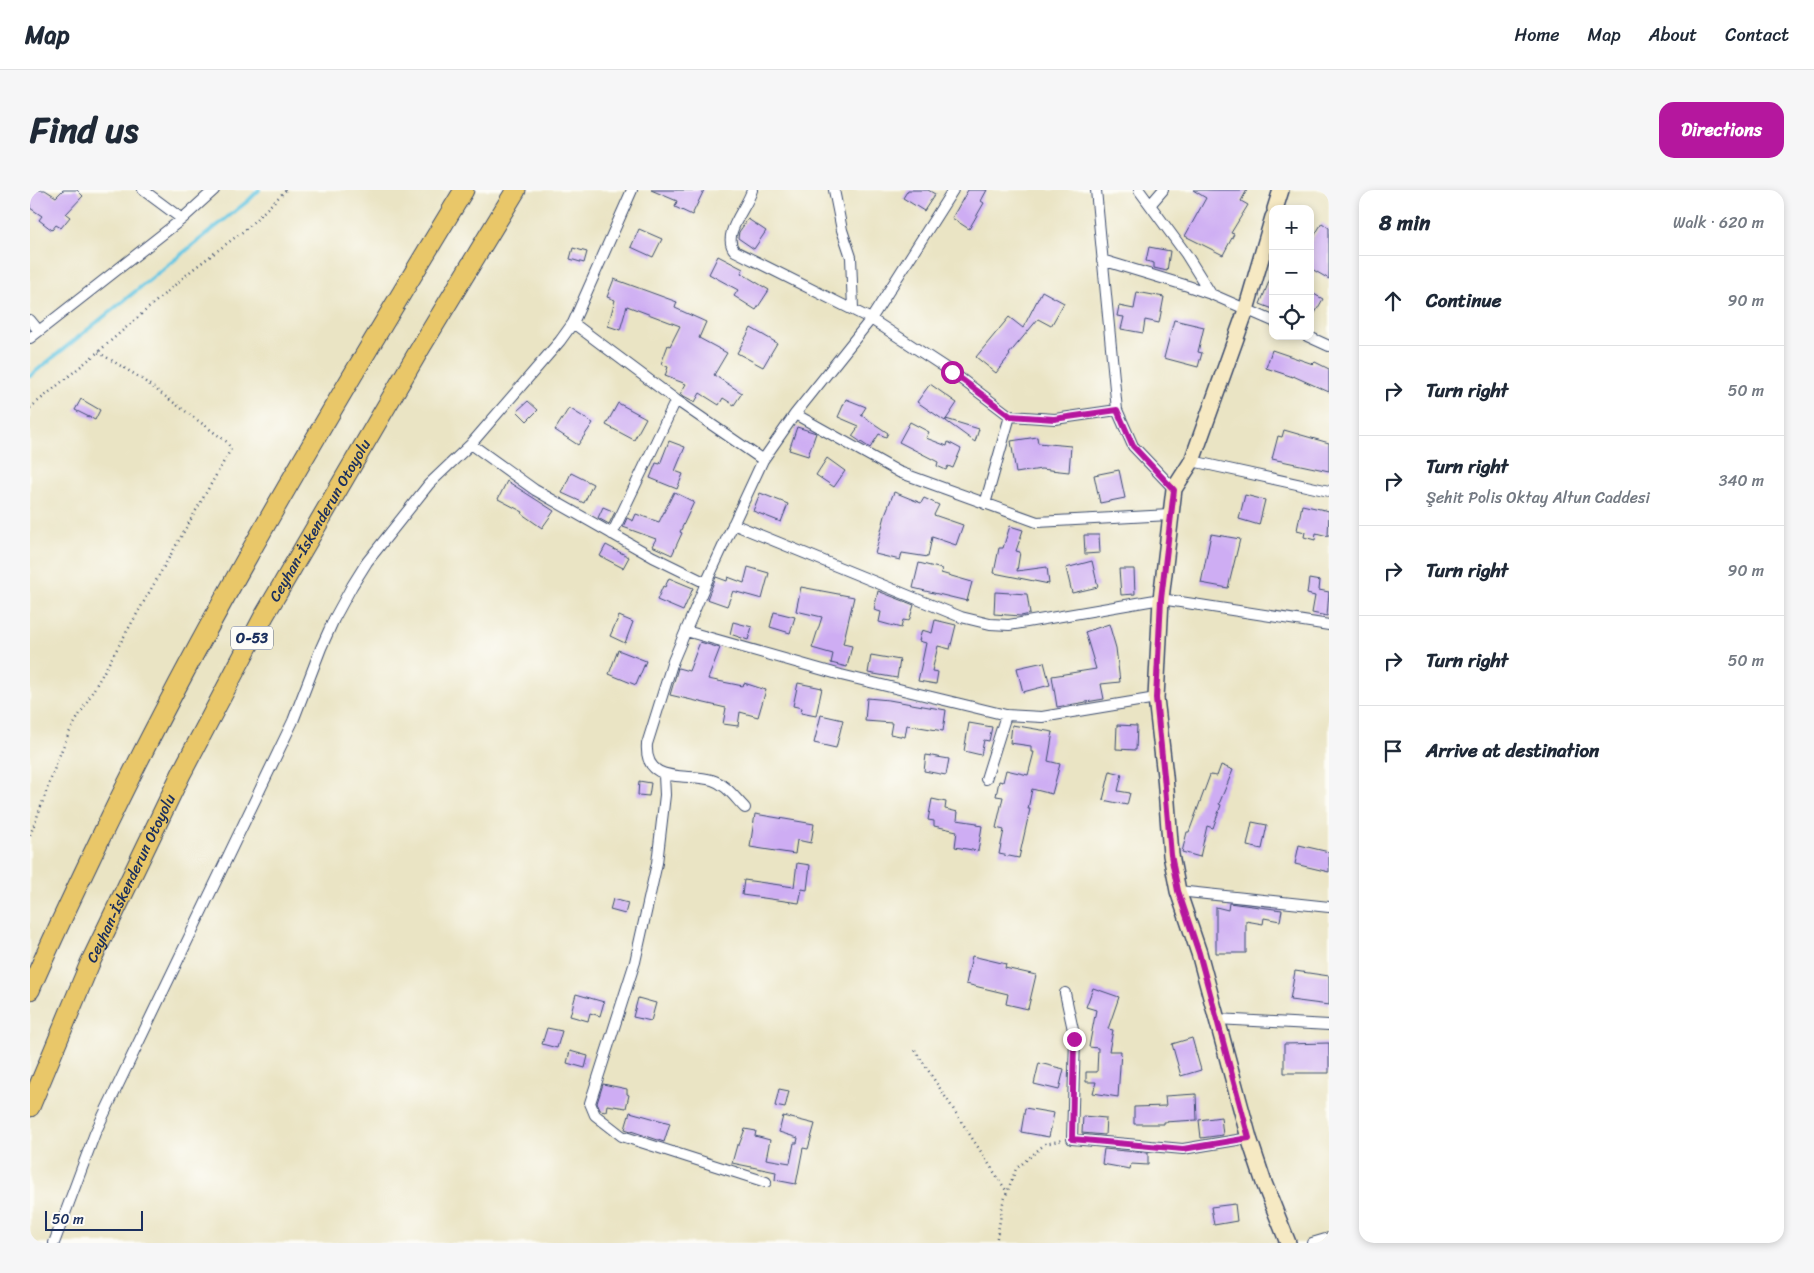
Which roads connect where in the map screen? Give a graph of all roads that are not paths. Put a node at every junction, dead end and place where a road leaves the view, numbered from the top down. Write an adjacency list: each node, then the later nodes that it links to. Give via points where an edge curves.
1 (143, 190): 15 (street)
2 (214, 190): 15 (street)
3 (464, 190): 53 (highway, O-53, via 225,596 141,752)
4 (516, 190): 57 (highway, Ceyhan-İskenderun Otoyolu / O-53, via 259,625 182,772 90,963)
5 (632, 190): 24 (street)
6 (752, 190): 19 (street, via 730,235 731,247)
7 (834, 190): 19 (street, via 851,257)
8 (952, 190): 23 (street)
9 (1096, 190): 17 (street)
10 (1138, 190): 13 (street)
11 (1162, 190): 13 (street)
12 (1280, 190): 14 (street)
13 (1150, 205): 18 (street)
14 (1276, 205)
15 (182, 219): 25 (street)
16 (1269, 231): 20 (street)
17 (1102, 260): 18 (street); 30 (street)
18 (1212, 294): 20 (street)
19 (852, 309): 23 (street)
20 (1246, 310): 21 (street); 35 (street)
21 (1269, 319)
22 (30, 320): 25 (street)
23 (871, 320): 31 (street); 32 (street, via 952,372)
24 (572, 323): 29 (street); 33 (street)
25 (39, 331): 26 (street)
26 (30, 338)
27 (1314, 339): 28 (street)
28 (1329, 346)
29 (676, 400): 34 (street); 41 (street)
30 (1117, 410): 32 (street, via 1054,419); 36 (street, via 1133,446)
31 (795, 414): 34 (street); 38 (street, via 899,472)
32 (1010, 416): 38 (street)
33 (471, 444): 41 (street, via 535,490); 61 (street, via 429,484 367,562 334,619 293,721 96,1133)
34 (763, 460): 40 (street)
35 (1192, 461): 36 (street); 37 (street)
36 (1174, 490): 39 (street)
37 (1329, 491)
38 (985, 504): 39 (street, via 1037,522)
39 (1170, 515): 43 (street)
40 (733, 524): 42 (street); 43 (street, via 962,617 990,624 1009,625)
41 (612, 534): 42 (street)
42 (706, 583): 45 (street)
43 (1161, 599): 44 (street); 46 (street)
44 (1329, 625)
45 (686, 631): 47 (street, via 841,675); 48 (street, via 673,661 647,744 649,761)
46 (1156, 698): 47 (street, via 1042,717); 51 (street, via 1171,855)
47 (1006, 714): 49 (street)
48 (664, 775): 50 (street, via 712,780 729,791); 59 (street, via 666,795 657,863 635,962 590,1103 595,1115 622,1136)
49 (986, 779)
50 (744, 808)
51 (1178, 891): 52 (street); 55 (street)
52 (1329, 907)
53 (30, 990)
54 (1065, 993): 58 (street, via 1074,1039 1072,1139 1183,1149)
55 (1216, 1018): 56 (street); 58 (street)
56 (1329, 1024)
57 (30, 1107)
58 (1249, 1138): 62 (street)
59 (766, 1182)
60 (1329, 1238): 63 (street)
61 (54, 1243)
62 (1288, 1243)
63 (1312, 1243)

